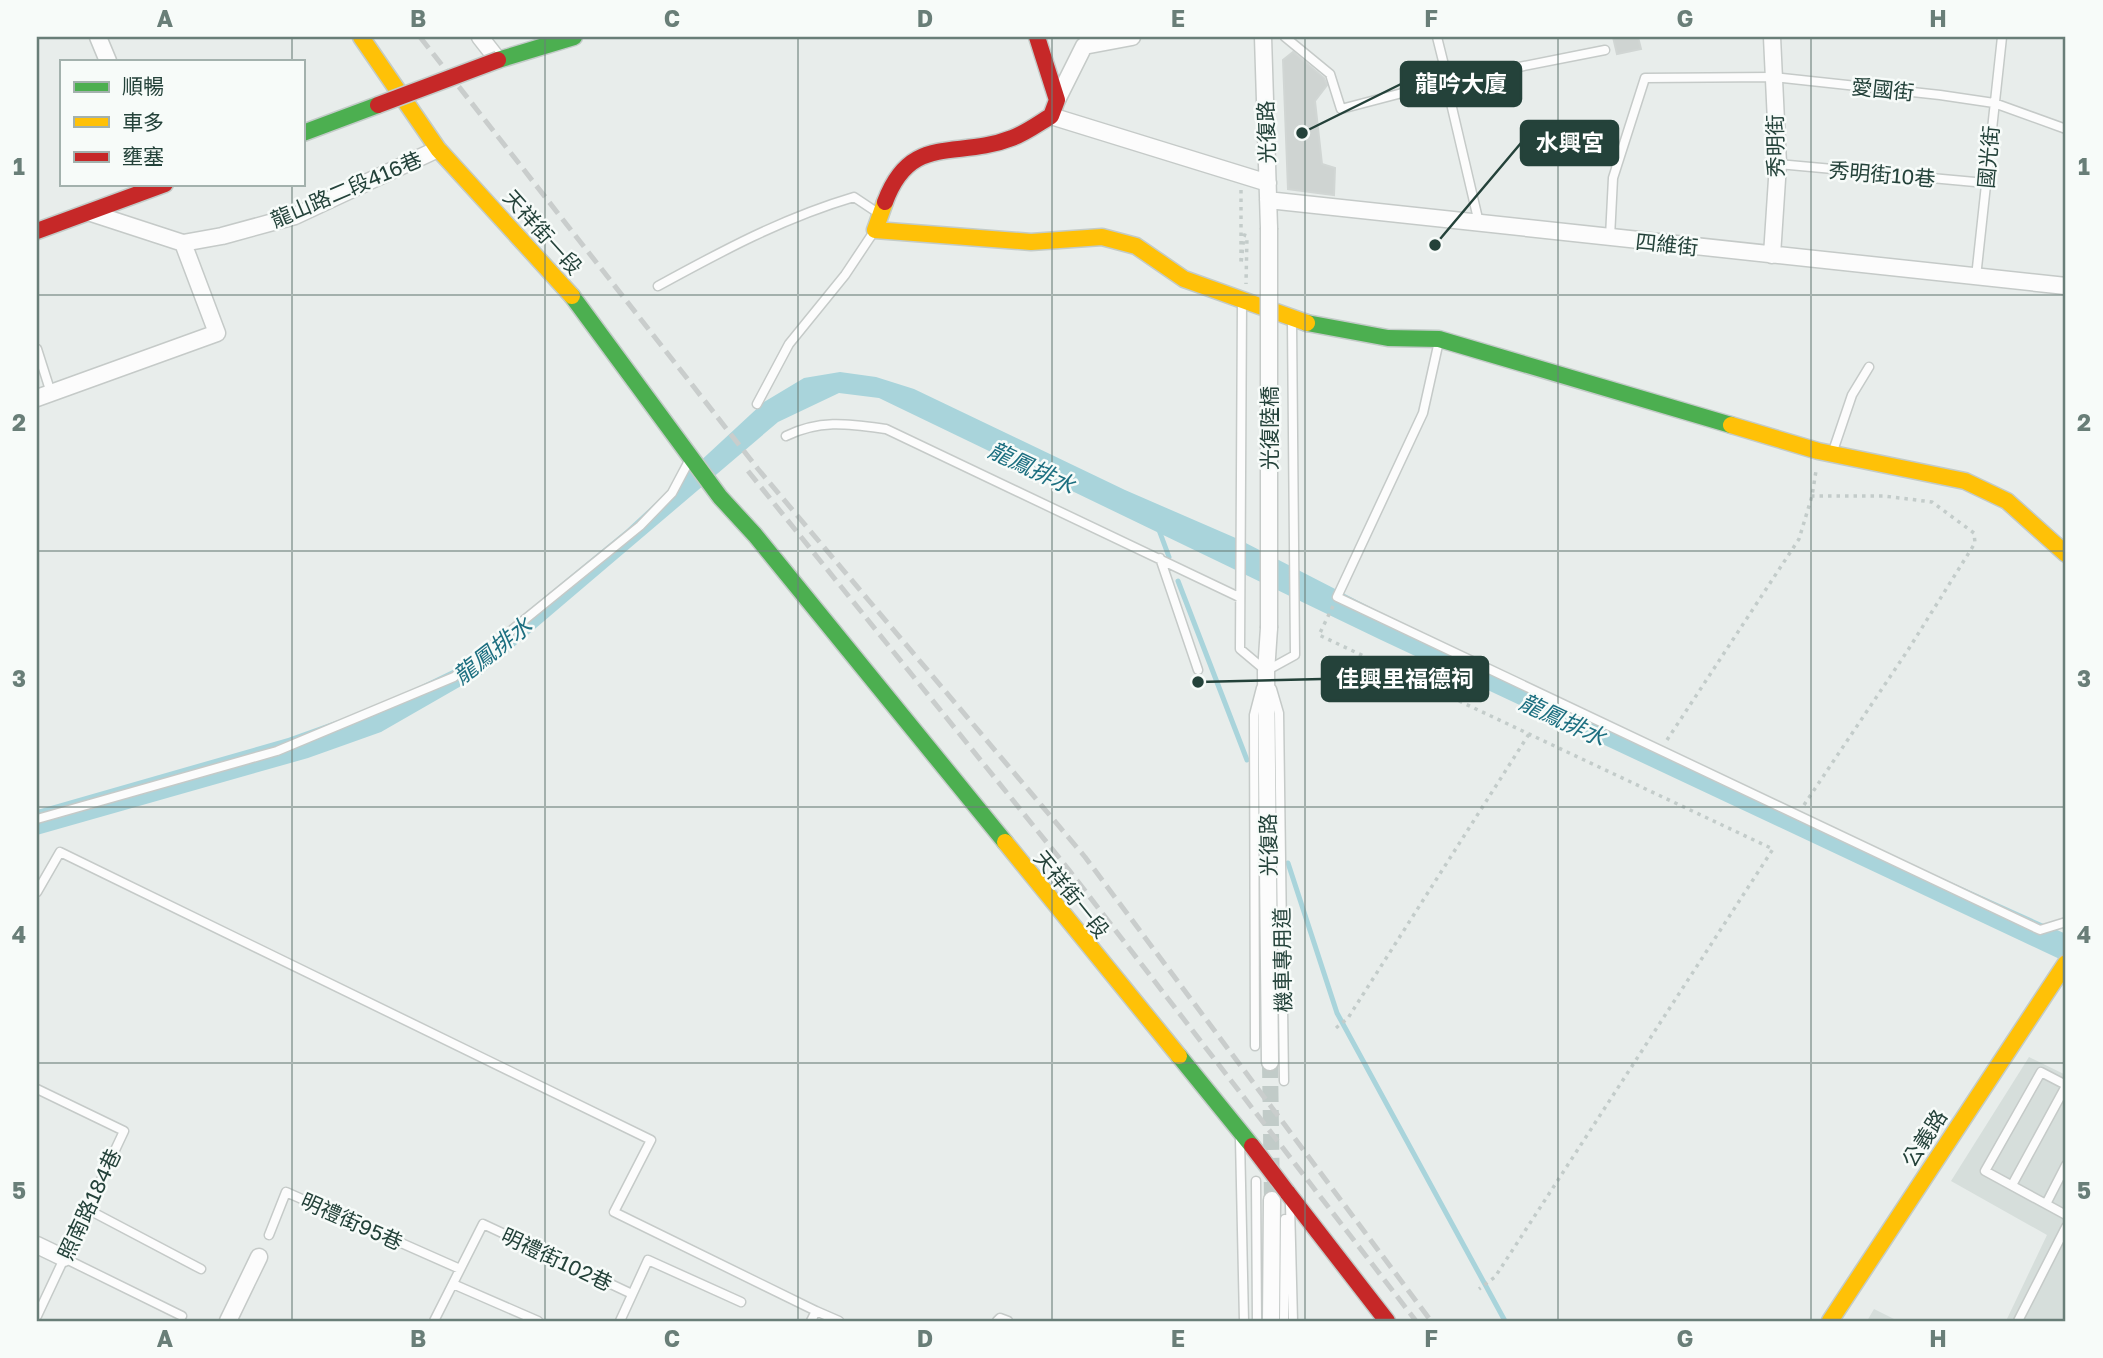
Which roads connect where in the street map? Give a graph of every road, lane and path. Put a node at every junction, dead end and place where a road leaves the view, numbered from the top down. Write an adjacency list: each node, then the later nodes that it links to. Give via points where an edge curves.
1 (98, 37): 13 (street)
2 (361, 37): 23 (street, 天祥街一段)
3 (480, 37): 14 (street)
4 (574, 37): 14 (street)
5 (1037, 37): 18 (street)
6 (1132, 37): 18 (street, via 1084,46)
7 (1263, 37): 28 (street, 光復路)
8 (1285, 37): 16 (lane, via 1330,74 1341,109)
9 (1437, 37): 16 (lane)
10 (1772, 37): 15 (street, 秀明街)
11 (2002, 37): 19 (lane, 國光街)
12 (1605, 50): 16 (lane)
13 (108, 60)
14 (498, 60): 22 (street, bridge)
15 (1773, 77): 19 (lane, 愛國街); 24 (street, 秀明街); 34 (lane, 愛國街, via 1645,78 1614,178)
16 (1448, 81)
17 (1450, 99): 31 (lane)
18 (1057, 100): 20 (street)
19 (1994, 103): 21 (lane, 愛國街); 26 (lane, 國光街)
20 (1051, 116): 25 (street, 四維街); 30 (street, via 1012,138 914,158 894,178)
21 (2066, 129)
22 (304, 133)
23 (438, 149): 35 (street, 龍山路二段416巷, via 295,216); 49 (street, 天祥街一段, via 566,288)
24 (1778, 164): 26 (lane, 秀明街10巷); 36 (street, 秀明街)
25 (1241, 175): 28 (street, 四維街); 40 (path, via 1241,264 1247,236)
26 (1986, 183): 37 (lane, 國光街)
27 (158, 186): 29 (street)
28 (1268, 192): 31 (street, 四維街); 32 (street, 光復路)
29 (91, 213): 33 (street); 35 (street, 龍山路二段416巷)
30 (878, 222): 38 (lane, via 854,197 754,233); 40 (street, via 1031,242 1102,237 1136,246 1184,279); 46 (lane, via 845,275 789,344)
31 (1479, 223): 34 (street, 四維街)
32 (1269, 228): 55 (street, 光復陸橋, bridge)
33 (37, 231)
34 (1610, 237): 36 (street, 四維街)
35 (183, 243): 45 (street, via 216,333)
36 (1772, 255): 37 (street, 四維街)
37 (1976, 278): 39 (street, 四維街)
38 (657, 286)
39 (2066, 286)
40 (1244, 300): 41 (street); 53 (lane)
41 (1292, 320): 42 (street, via 1388,338); 57 (lane, via 1295,655)
42 (1439, 339): 48 (street); 59 (lane, via 1423,413 1337,597)
43 (37, 349): 45 (lane)
44 (1869, 367): 48 (lane)
45 (44, 396)
46 (757, 404)
47 (786, 436): 52 (lane, via 834,422 886,429)
48 (1825, 453): 50 (path); 51 (street, via 1985,488 2007,501)
49 (691, 457): 61 (lane, via 672,493 640,526 454,677 277,751); 72 (street, 天祥街一段)
50 (1812, 496): 59 (path, via 1799,539); 60 (path, via 1884,496 1932,502 1974,533 1975,542)
51 (2066, 554)
52 (1160, 558): 53 (lane); 56 (lane)
53 (1239, 597): 57 (lane, via 1240,649)
54 (1334, 605): 58 (path, via 1318,635)
55 (1269, 628): 57 (street, 光復路)
56 (1198, 670)
57 (1266, 672): 67 (lane, 機車專用道, via 1254,715); 68 (street, 光復路); 69 (lane, 機車專用道, via 1279,713)
58 (1529, 734): 66 (path, via 1348,1018); 90 (path, via 1773,849 1490,1280)
59 (1660, 751): 60 (lane)
60 (1797, 815): 63 (lane, via 2040,930)
61 (37, 820)
62 (37, 892): 93 (lane, via 60,852 651,1140 614,1212)
63 (2066, 922)
64 (2066, 962): 65 (street, 公義路)
65 (2058, 983): 110 (street, 公義路)
66 (1336, 1028)
67 (1255, 1046)
68 (1270, 1062)
69 (1284, 1081)
70 (2066, 1086): 75 (lane); 75 (lane, via 2041,1072 1985,1171)
71 (37, 1090): 79 (lane, 照南路184巷, via 124,1130)
72 (1240, 1132): 76 (street, 天祥街一段, bridge); 104 (lane)
73 (2066, 1165): 78 (lane)
74 (1256, 1181): 105 (lane)
75 (2012, 1185): 78 (lane)
76 (1289, 1193): 108 (lane); 109 (street, 天祥街一段)
77 (1272, 1200): 106 (street)
78 (2046, 1204): 81 (lane)
79 (87, 1209): 86 (lane, 照南路184巷); 87 (lane)
80 (1285, 1213): 107 (lane)
81 (2066, 1215)
82 (2066, 1227): 111 (lane)
83 (268, 1235): 88 (lane, 明禮街95巷, via 286,1192)
84 (37, 1245): 86 (street)
85 (259, 1257): 96 (street)
86 (64, 1258): 94 (lane, 照南路184巷); 95 (lane)
87 (201, 1269)
88 (460, 1269): 89 (lane); 91 (lane, 明禮街102巷, via 482,1224)
89 (453, 1284): 97 (lane); 98 (lane)
90 (1479, 1289)
91 (632, 1294): 92 (lane, via 648,1260); 99 (lane)
92 (741, 1302)
93 (816, 1311): 100 (lane); 101 (lane)
94 (37, 1316)
95 (182, 1316)
96 (228, 1321)
97 (434, 1321)
98 (538, 1321)
99 (620, 1321)
100 (811, 1321)
101 (839, 1321)
102 (997, 1321): 103 (lane)
103 (1008, 1321)
104 (1244, 1321)
105 (1256, 1321)
106 (1271, 1321)
107 (1284, 1321)
108 (1293, 1321)
109 (1387, 1321)
110 (1831, 1321)
111 (2018, 1321)

